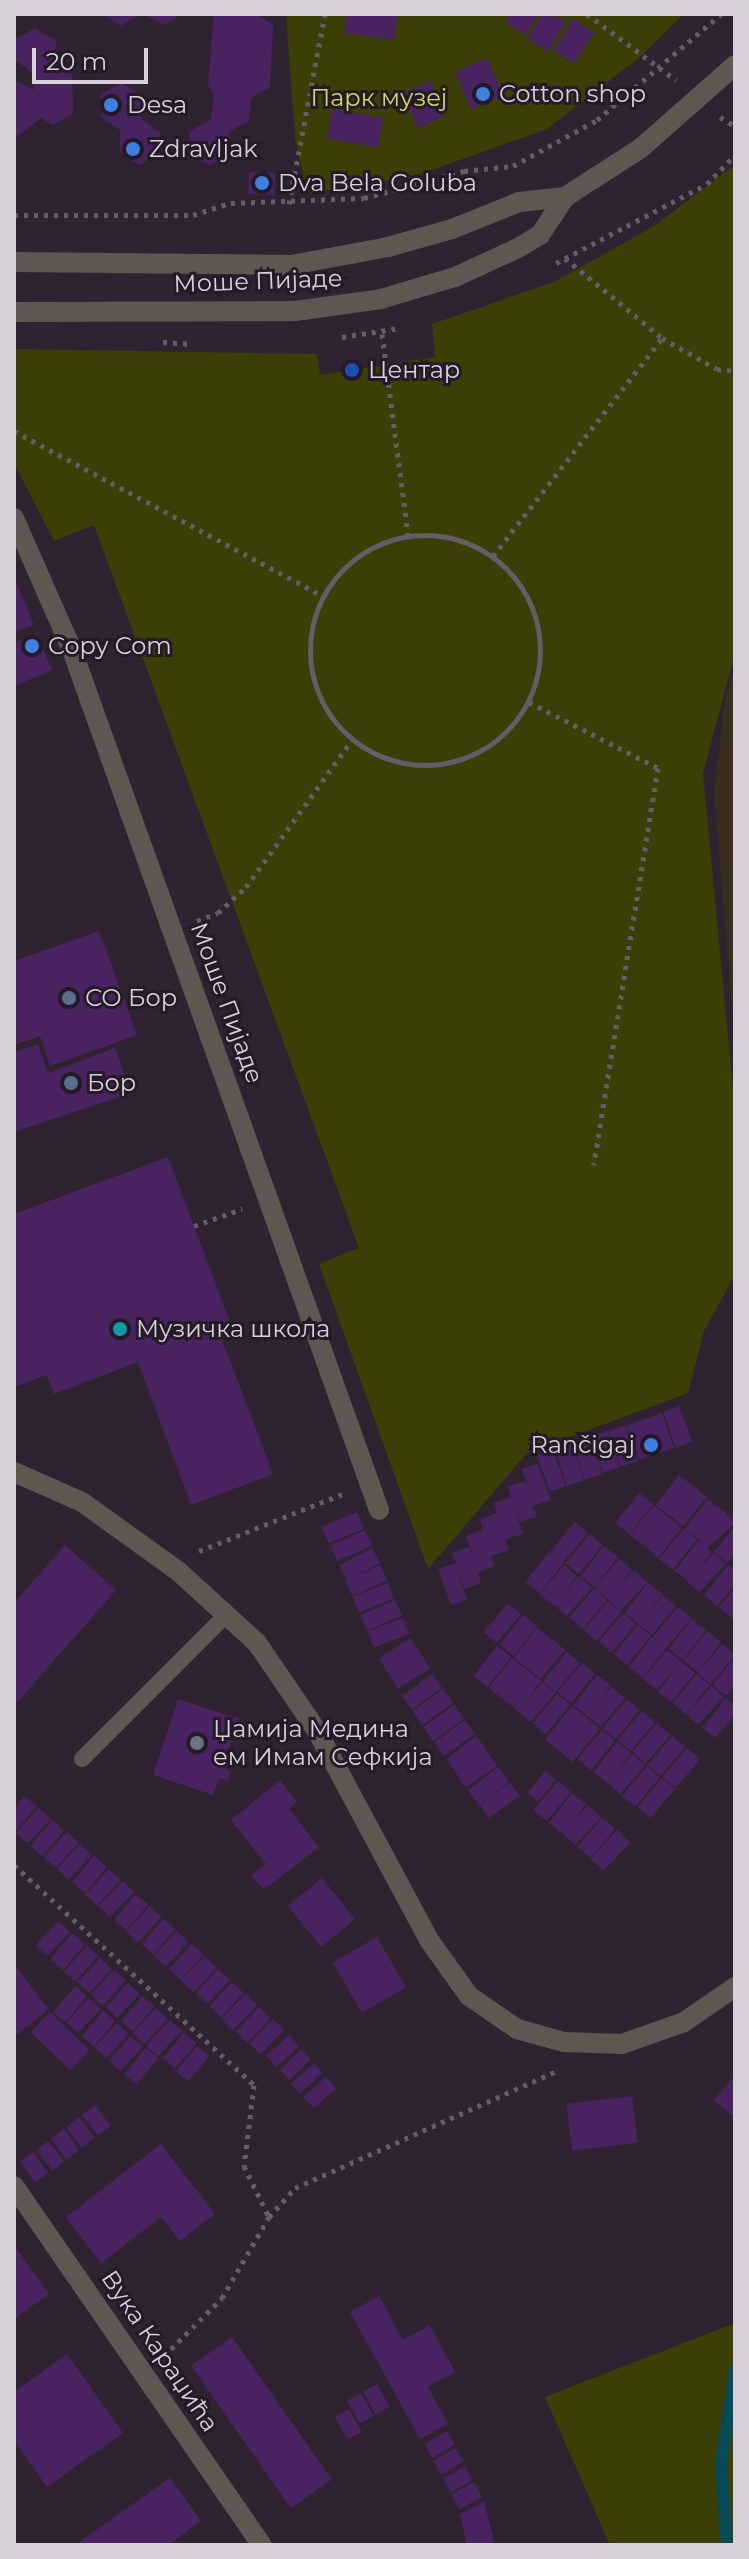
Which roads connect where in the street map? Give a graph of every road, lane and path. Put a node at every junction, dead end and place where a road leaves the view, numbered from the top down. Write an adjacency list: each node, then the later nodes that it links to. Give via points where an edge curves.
1 (325, 14): 7 (path)
2 (587, 14): 5 (path)
3 (721, 14): 5 (path)
4 (735, 65): 6 (street, Моше Пијаде, via 641,148)
5 (662, 66): 7 (path, via 597,120 513,166 464,171 364,198)
6 (565, 197): 9 (street, Моше Пијаде); 10 (street, Моше Пијаде, via 519,202 452,229 326,261)
7 (289, 204): 8 (path, via 231,203 193,215)
8 (14, 215)
9 (540, 235): 11 (street, Моше Пијаде, via 455,277); 13 (path)
10 (14, 262)
11 (381, 299): 12 (street, Моше Пијаде, via 295,311); 17 (path)
12 (14, 312)
13 (662, 338): 14 (path, via 717,369); 18 (path)
14 (735, 371)
15 (14, 431): 19 (path)
16 (14, 518): 22 (street, Моше Пијаде, via 72,650)
17 (408, 535): 18 (path, via 464,541); 19 (path, via 369,548 342,569)
18 (493, 556): 20 (path, via 517,579 533,608 539,674)
19 (323, 596): 21 (path, via 311,627 309,660 317,691)
20 (529, 702): 21 (path, via 508,732 450,764 417,766 385,759); 23 (path, via 658,768)
21 (352, 740): 22 (path, via 246,887 218,913)
22 (174, 930): 24 (street, Моше Пијаде)
23 (594, 1165)
24 (270, 1198): 25 (path); 27 (street, Моше Пијаде)
25 (194, 1226)
26 (19, 1479): 29 (street, via 57,1488 82,1502)
27 (369, 1484): 28 (street, Моше Пијаде); 29 (path, via 199,1550)
28 (379, 1510)
29 (178, 1571): 30 (street)
30 (227, 1614): 31 (lane); 33 (street, via 257,1643 317,1731 429,1940 469,1996 517,2029 564,2042 622,2044 684,2022)
31 (82, 1759)
32 (14, 1865): 36 (path, via 254,2085 244,2166)
33 (735, 1987)
34 (508, 2091): 36 (path, via 295,2188)
35 (14, 2186): 37 (street, Вука Караџића)
36 (269, 2217): 37 (path, via 222,2298)
37 (145, 2372): 38 (street, Вука Караџића)
38 (262, 2545)

